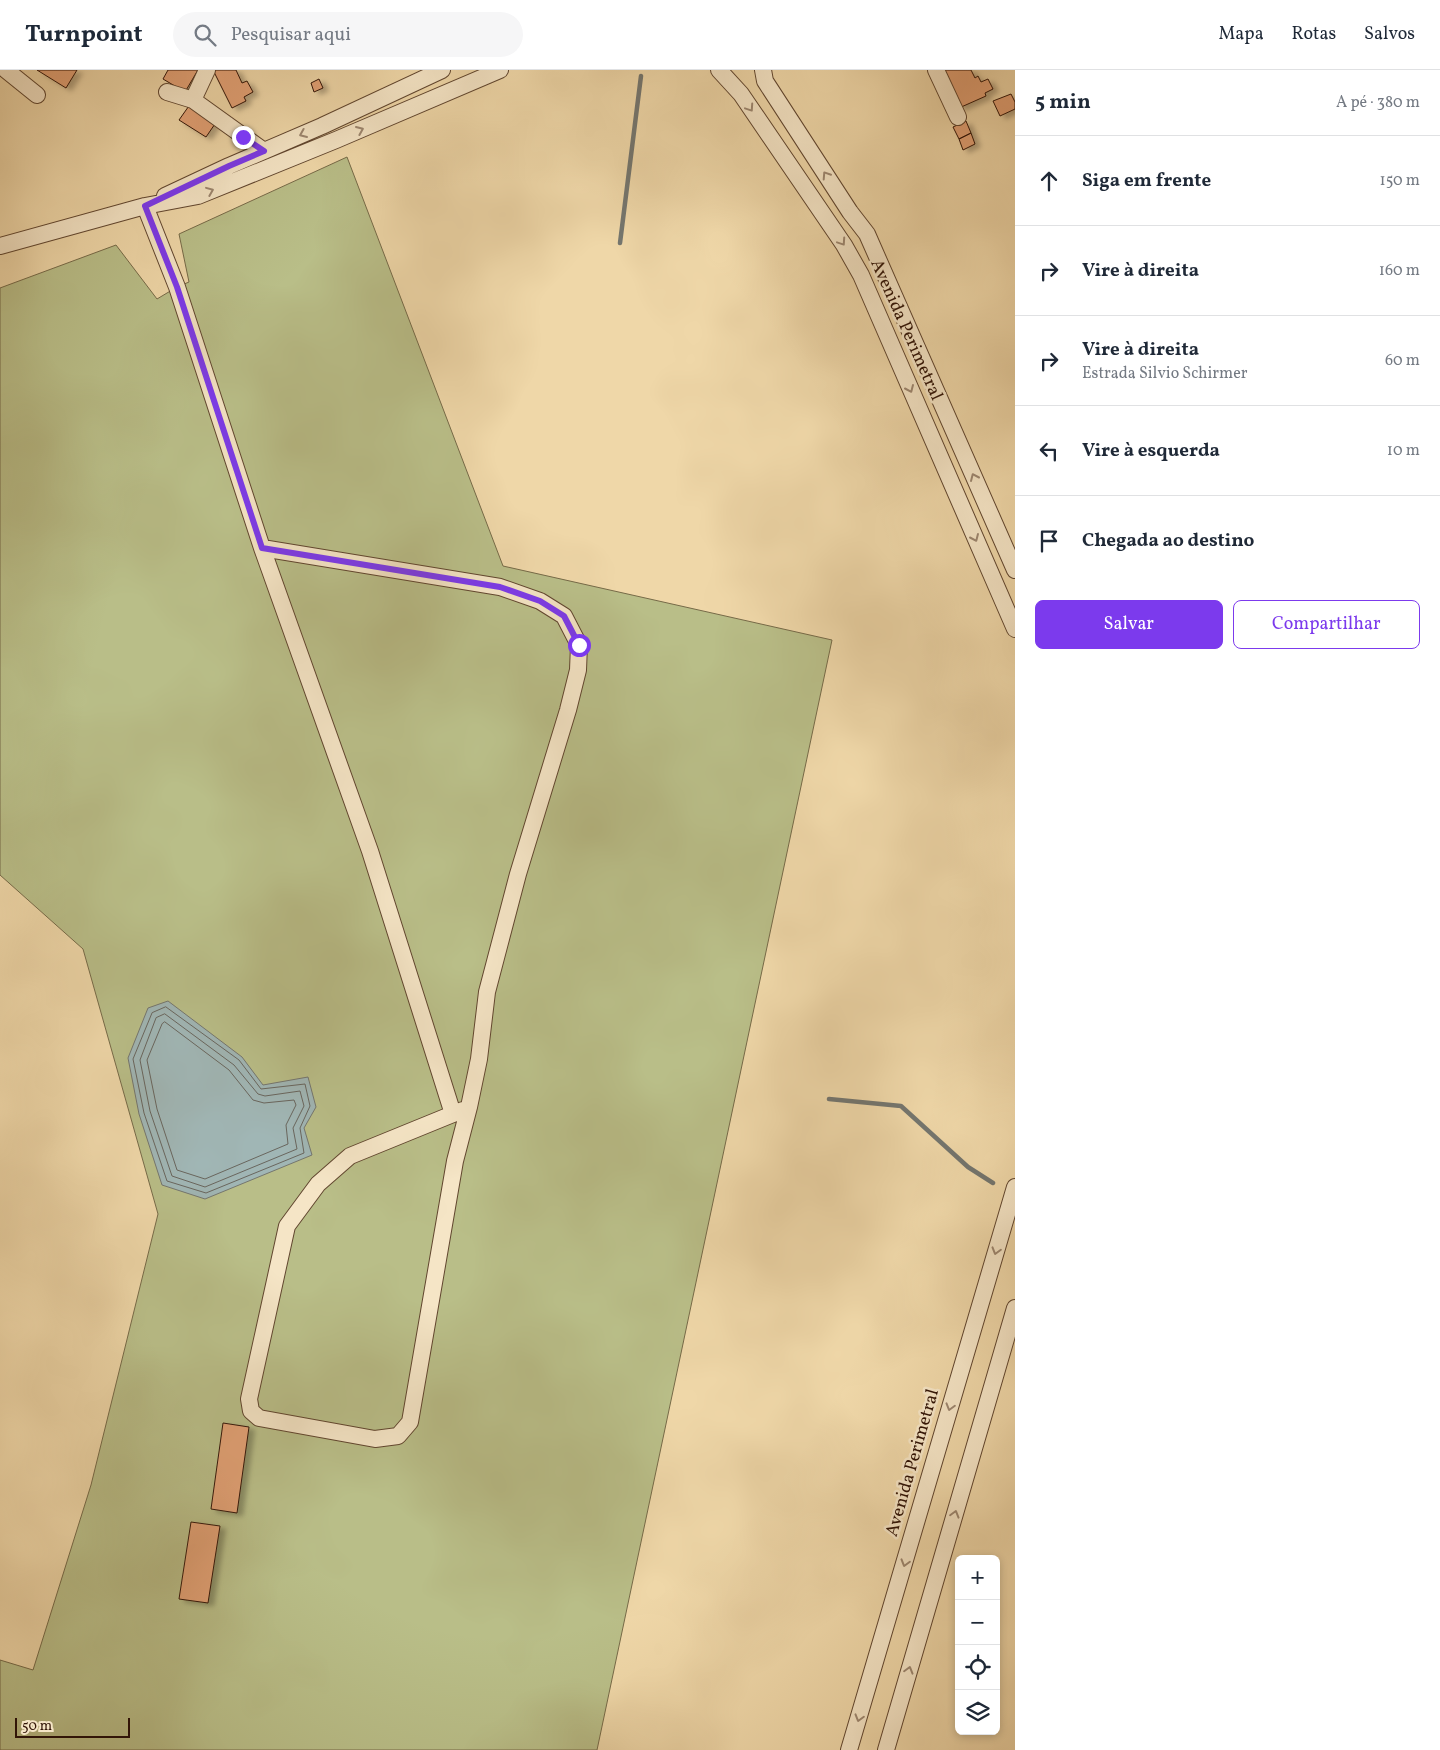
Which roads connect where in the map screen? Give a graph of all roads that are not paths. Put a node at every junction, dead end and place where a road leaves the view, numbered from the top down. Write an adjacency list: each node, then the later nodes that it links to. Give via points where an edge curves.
1 (6, 70): 9 (street)
2 (207, 70): 10 (street)
3 (442, 70): 12 (street, one-way to 12)
4 (500, 70): 13 (street, one-way to 4, via 198,196)
5 (719, 70): 17 (street, Avenida Perimetral, one-way to 17, via 741,94 861,275)
6 (762, 70): 16 (street, Avenida Perimetral, one-way to 6, via 867,234 765,82)
7 (936, 70): 11 (street)
8 (167, 92): 10 (street)
9 (37, 95)
10 (193, 100): 12 (street)
11 (958, 117)
12 (264, 151): 13 (street)
13 (145, 206): 14 (street); 15 (street, via 177,287)
14 (0, 246)
15 (262, 548): 18 (street, via 500,587 540,601 564,616 579,645 578,670 568,710 518,874 487,992); 19 (street, via 370,850)
16 (1015, 570)
17 (1015, 629)
18 (470, 1107): 19 (street); 19 (street, via 455,1162 410,1422 398,1436 375,1439 259,1418 251,1411 248,1399 287,1226 318,1184 350,1156)
19 (453, 1114)
20 (1015, 1187): 22 (street, Avenida Perimetral, one-way to 22)
21 (1015, 1308): 23 (street, one-way to 21)
22 (849, 1750)
23 (886, 1750)

